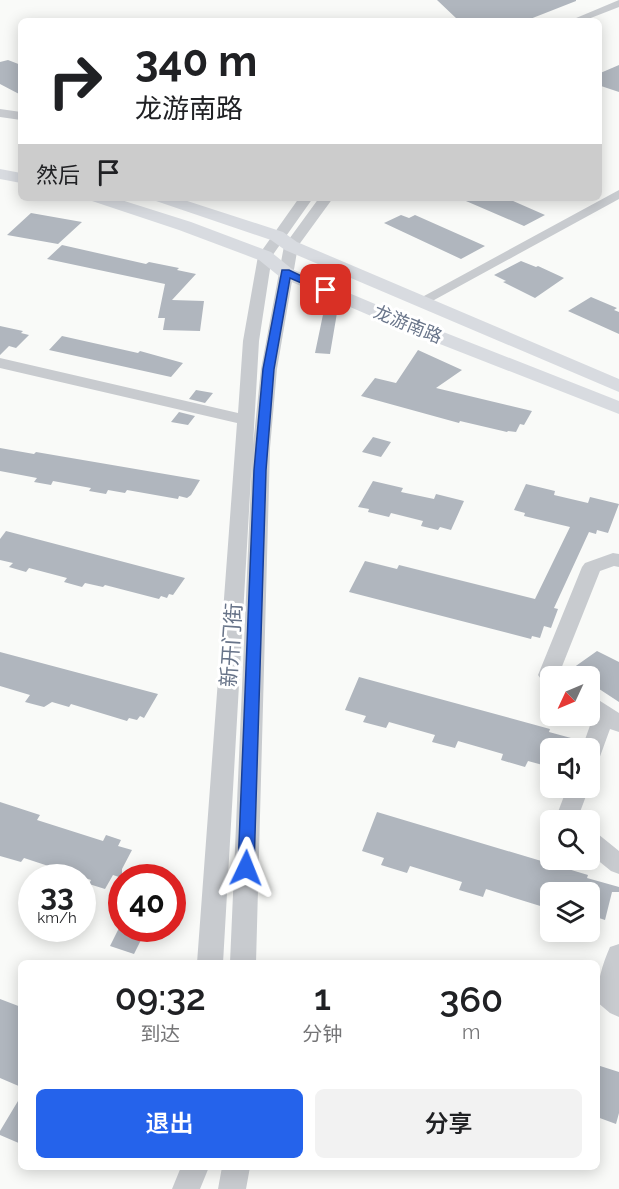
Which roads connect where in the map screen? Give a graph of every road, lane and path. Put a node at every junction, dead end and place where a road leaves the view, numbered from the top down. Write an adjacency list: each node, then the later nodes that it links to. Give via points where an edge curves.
1 (619, 3): 3 (street)
2 (619, 13): 4 (street)
3 (582, 18)
4 (602, 19)
5 (0, 113): 6 (street)
6 (18, 116)
7 (0, 160): 8 (main road)
8 (18, 163)
9 (0, 174): 10 (main road)
10 (18, 177)
11 (619, 194): 19 (street)
12 (107, 201): 17 (main road, 龙游南路)
13 (171, 201): 16 (main road, 龙游南路)
14 (304, 201): 16 (street, 新开门街)
15 (323, 201): 16 (street, 新开门街)
16 (284, 241): 17 (street, 新开门街); 18 (street, 新开门街); 19 (main road, 龙游南路)
17 (264, 256): 18 (main road, 龙游南路); 24 (street, 新开门街, via 250,350)
18 (286, 273): 23 (main road, 龙游南路); 33 (street, 新开门街, via 269,369 261,448)
19 (420, 302): 22 (main road, 龙游南路)
20 (6, 364): 21 (street); 24 (street)
21 (0, 381)
22 (619, 386)
23 (619, 408)
24 (246, 420): 32 (street, 新开门街)
25 (619, 561): 26 (street, via 613,559 592,567)
26 (552, 666)
27 (604, 714): 28 (street)
28 (596, 738)
29 (600, 849): 30 (street)
30 (619, 864)
31 (619, 955): 34 (street, via 607,996)
32 (210, 960)
33 (243, 960)
34 (619, 1005)
35 (194, 1170): 37 (street)
36 (235, 1170): 38 (street)
37 (186, 1189)
38 (232, 1189)

